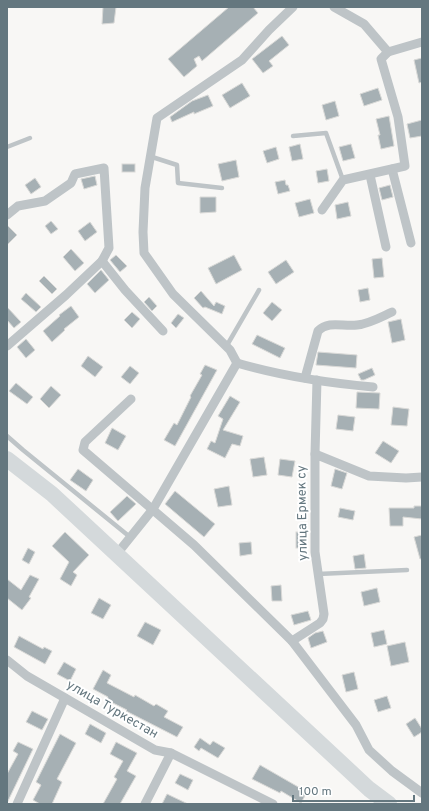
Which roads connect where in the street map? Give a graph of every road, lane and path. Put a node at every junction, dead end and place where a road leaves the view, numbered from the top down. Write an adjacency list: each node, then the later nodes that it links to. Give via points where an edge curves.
1 (293, 7): 8 (street, via 242,60 157,118)
2 (334, 7): 4 (street, via 364,24)
3 (422, 42): 4 (street)
4 (388, 52): 9 (street, via 382,59 398,117 405,166)
5 (293, 136): 11 (lane, via 326,133)
6 (30, 138): 7 (lane)
7 (7, 147)
8 (149, 156): 12 (lane, via 177,165 178,183); 22 (street, via 145,188 144,253 174,294)
9 (392, 169): 10 (street); 15 (street)
10 (370, 175): 11 (street); 16 (street)
11 (343, 180): 13 (street)
12 (222, 188)
13 (322, 210)
14 (7, 215): 17 (street, via 18,206 45,201 71,184 75,174 104,168 109,248)
15 (411, 242)
16 (386, 247)
17 (102, 262): 20 (street); 21 (street)
18 (258, 290): 22 (lane)
19 (392, 312): 24 (street, via 356,325 323,326 318,331)
20 (163, 331)
21 (7, 346)
22 (226, 347): 23 (street)
23 (237, 364): 24 (street); 32 (street)
24 (305, 378): 25 (street)
25 (317, 380): 26 (street); 29 (street)
26 (373, 387)
27 (131, 399): 32 (street, via 85,442 83,450)
28 (7, 436): 33 (lane)
29 (315, 454): 31 (street, улица Ермек су, via 369,476); 36 (street, улица Ермек су)
30 (7, 459): 34 (highway, via 52,494)
31 (422, 477)
32 (153, 510): 33 (street); 37 (street, via 194,545)
33 (130, 538): 34 (street)
34 (116, 555): 45 (highway, via 369,789)
35 (407, 570): 36 (lane)
36 (318, 574): 37 (street, улица Ермек су, via 323,619)
37 (292, 641): 41 (street, via 356,725 370,750 392,771)
38 (7, 660): 39 (street, улица Туркестан, via 27,676)
39 (65, 698): 40 (street, улица Туркестан, via 155,750); 43 (street)
40 (172, 752): 42 (street, улица Туркестан); 44 (street)
41 (422, 793)
42 (269, 803)
43 (17, 804)
44 (145, 804)
45 (389, 804)

